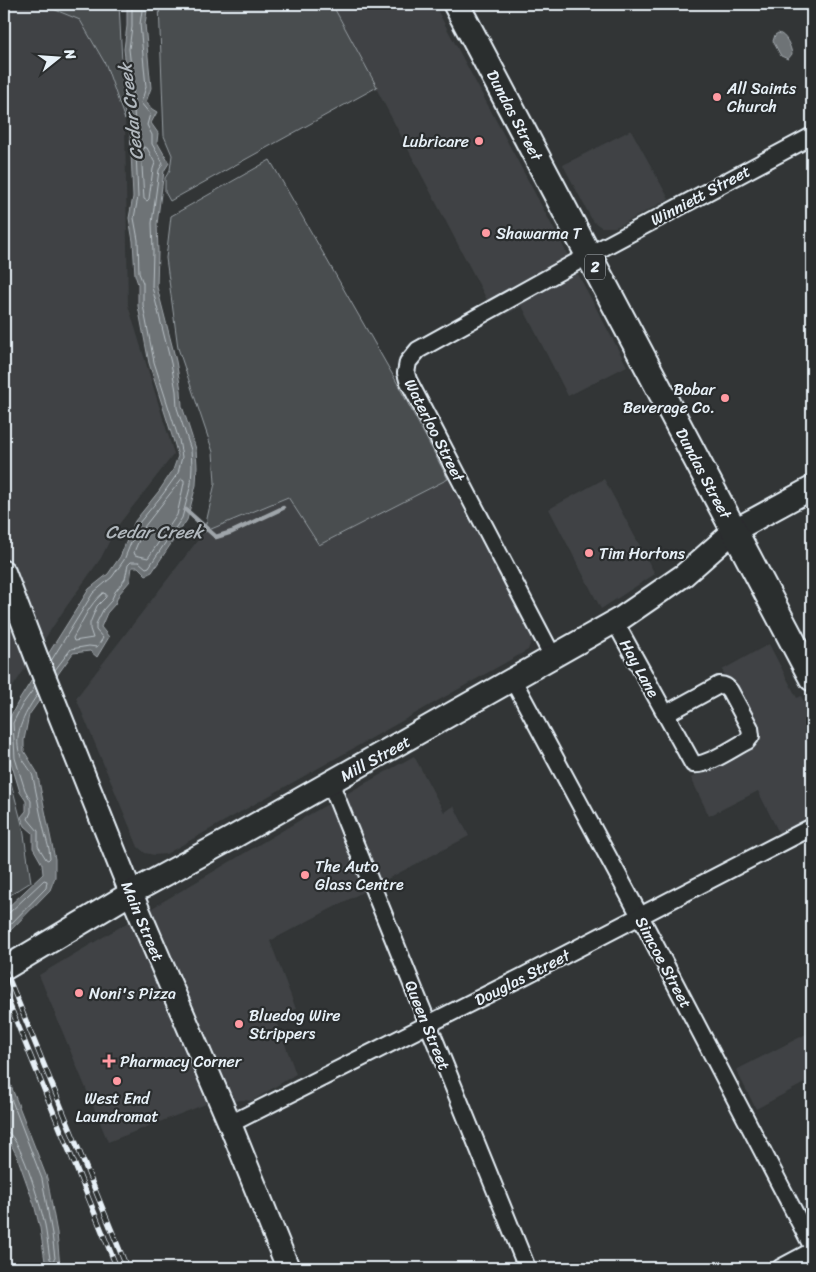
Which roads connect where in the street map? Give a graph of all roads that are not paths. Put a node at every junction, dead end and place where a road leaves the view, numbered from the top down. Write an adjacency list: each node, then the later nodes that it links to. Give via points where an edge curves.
1 (456, 4): 3 (main road, Dundas Street / 2)
2 (812, 136): 3 (street, Winniett Street)
3 (589, 255): 5 (main road, Dundas Street / 2); 8 (street, Waterloo Street, via 418,350 408,362 406,372)
4 (812, 488): 5 (main road, Mill Street)
5 (734, 530): 7 (main road, Mill Street, via 679,579); 9 (main road, Dundas Street / 2)
6 (4, 572): 14 (main road, Main Street)
7 (615, 622): 8 (main road, Mill Street); 11 (street, Hay Lane)
8 (554, 657): 10 (main road, Mill Street)
9 (812, 678)
10 (512, 680): 12 (main road, Mill Street); 15 (street, Simcoe Street)
11 (666, 714): 11 (street, Hay Lane, via 690,761 697,765 751,736 728,687 723,685 719,684)
12 (330, 782): 14 (main road, Mill Street); 17 (street, Queen Street)
13 (812, 827): 15 (street, Douglas Street)
14 (131, 893): 16 (main road, Mill Street); 18 (main road, Main Street)
15 (640, 916): 17 (street, Douglas Street); 19 (street, Simcoe Street)
16 (4, 969)
17 (428, 1025): 18 (street, Douglas Street); 22 (street, Queen Street)
18 (230, 1124): 21 (main road, Main Street)
19 (812, 1246)
20 (812, 1251): 23 (street)
21 (288, 1268)
22 (527, 1268)
23 (780, 1268)

